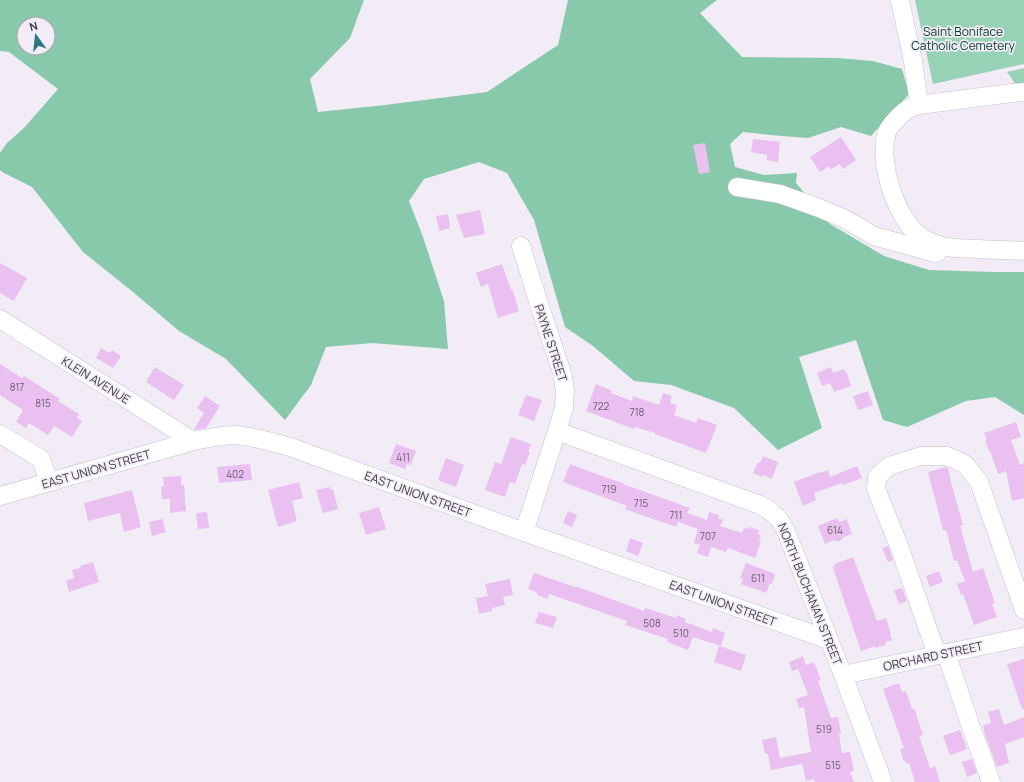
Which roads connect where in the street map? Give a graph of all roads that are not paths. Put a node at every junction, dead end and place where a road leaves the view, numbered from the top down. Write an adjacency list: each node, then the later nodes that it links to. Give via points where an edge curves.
1 (900, 0): 3 (street)
2 (1024, 92): 3 (street)
3 (919, 105): 6 (street, via 908,109 888,130 885,157 889,181 898,207 908,224 924,239)
4 (737, 187): 6 (street, via 795,199 845,219 874,236 935,253 942,253)
5 (520, 246): 9 (street, PAYNE STREET, via 564,382 564,408)
6 (948, 248): 7 (street)
7 (1024, 251)
8 (0, 319): 11 (street, KLEIN AVENUE)
9 (557, 431): 14 (street, PAYNE STREET); 17 (street, NORTH BUCHANAN STREET, via 771,511 785,529)
10 (0, 434): 12 (street, via 41,459)
11 (193, 441): 12 (street, EAST UNION STREET); 14 (street, EAST UNION STREET, via 233,436 269,441)
12 (49, 482): 13 (street, EAST UNION STREET)
13 (0, 496)
14 (524, 532): 17 (street, EAST UNION STREET)
15 (1024, 610): 18 (street, via 979,482 965,464 947,456 921,456 889,466 877,477 876,489)
16 (1024, 637): 18 (street, ORCHARD STREET)
17 (829, 640): 19 (street, NORTH BUCHANAN STREET)
18 (942, 654): 19 (street, ORCHARD STREET); 21 (street)
19 (843, 675): 20 (street, NORTH BUCHANAN STREET)
20 (883, 782)
21 (991, 782)

